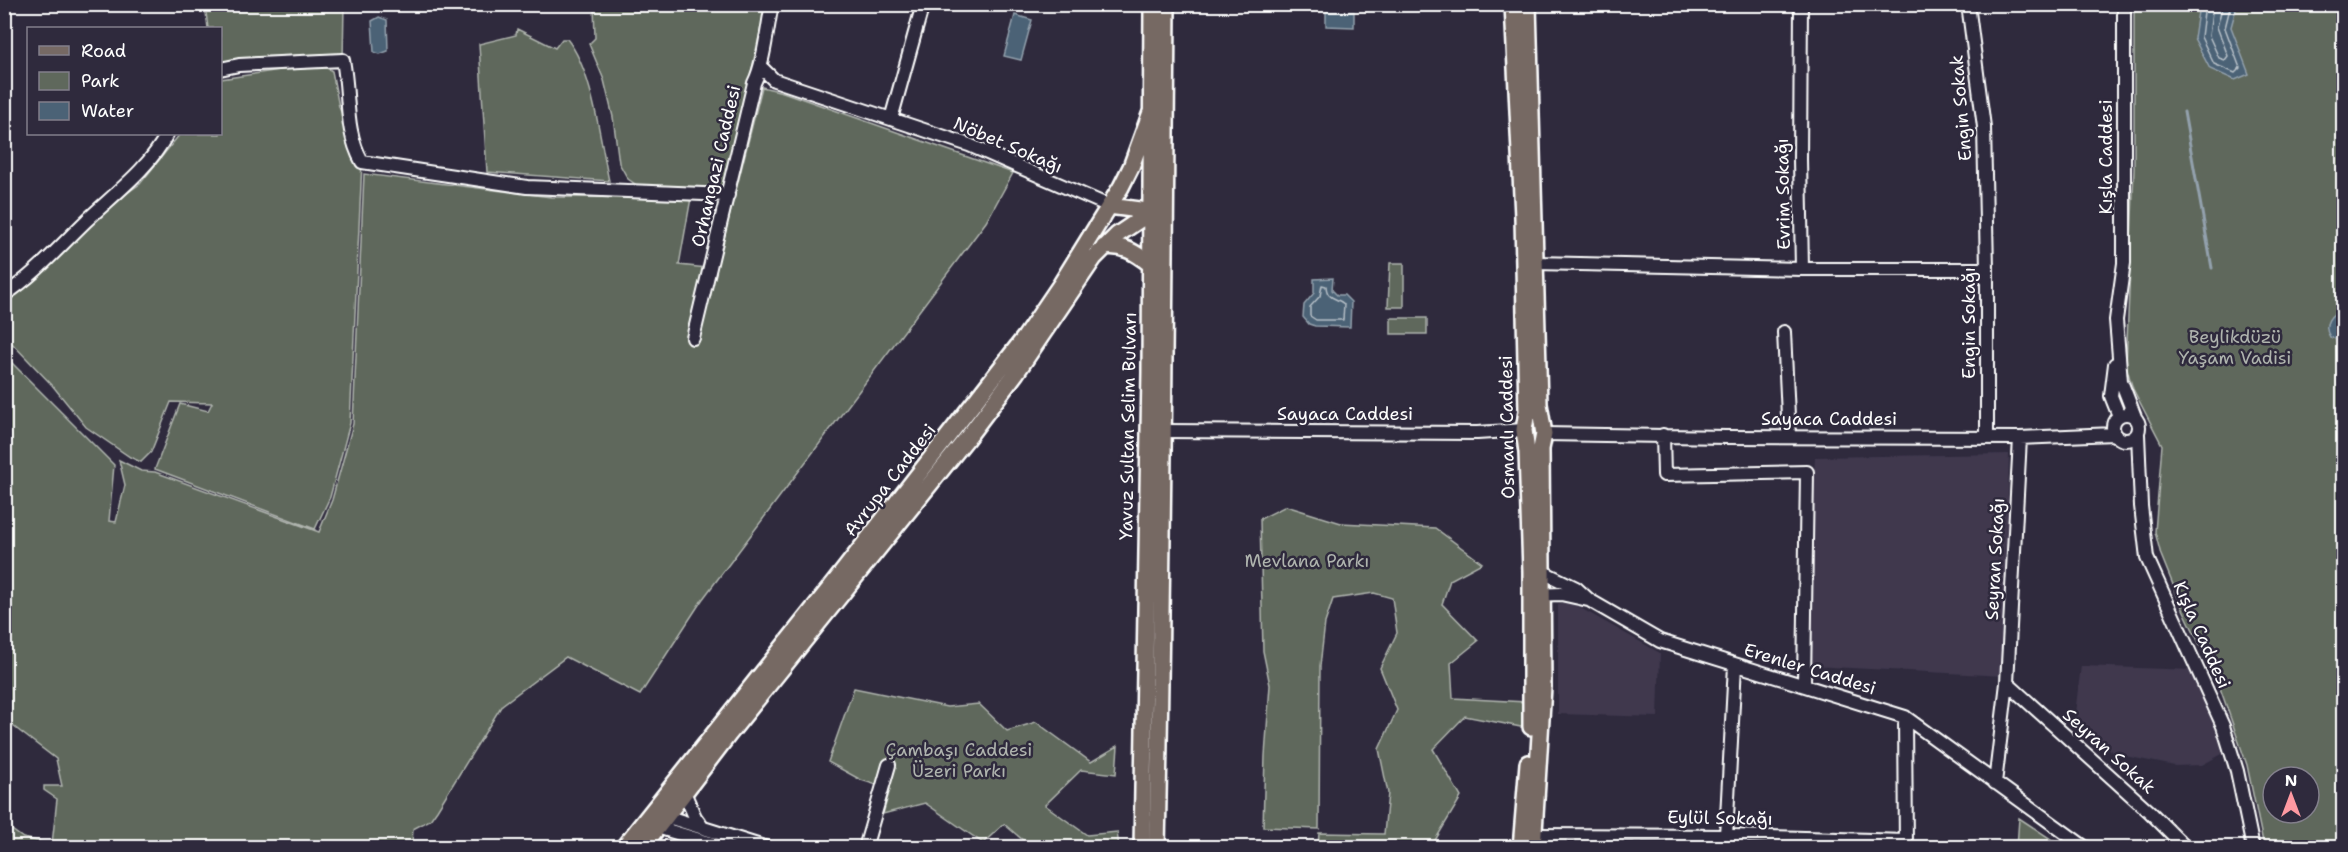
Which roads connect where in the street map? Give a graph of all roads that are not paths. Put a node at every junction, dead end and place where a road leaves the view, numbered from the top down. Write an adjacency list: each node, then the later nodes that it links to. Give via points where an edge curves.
1 (772, 4): 10 (street, Orhangazi Caddesi)
2 (923, 4): 13 (street)
3 (1152, 4): 12 (main road, Yavuz Sultan Selim Bulvarı)
4 (1167, 4): 18 (main road, Yavuz Sultan Selim Bulvarı)
5 (1513, 4): 30 (main road, Osmanlı Caddesi, via 1523,217)
6 (1528, 4): 20 (main road, Osmanlı Caddesi)
7 (1801, 4): 22 (street, Evrim Sokağı)
8 (1968, 4): 17 (street, Engin Sokak, via 1984,127)
9 (2124, 4): 27 (street, Kışla Caddesi, via 2124,263 2116,320)
10 (762, 68): 13 (street, Nöbet Sokağı, via 774,80); 15 (street, Orhangazi Caddesi, via 754,83)
11 (222, 69): 15 (street, via 343,60 350,132 362,162 526,187)
12 (1151, 112): 16 (main road, Avrupa Caddesi, via 1131,166); 18 (main road, Yavuz Sultan Selim Bulvarı)
13 (891, 119): 16 (street, Nöbet Sokağı, via 969,145)
14 (166, 135): 24 (street, via 138,172 29,279)
15 (728, 195): 26 (street, Orhangazi Caddesi)
16 (1109, 206): 18 (main road); 50 (main road, Avrupa Caddesi, via 1061,284 987,389)
17 (1986, 208): 23 (street, Engin Sokağı)
18 (1157, 212): 19 (main road, Avrupa Caddesi, via 1126,228); 21 (main road, Yavuz Sultan Selim Bulvarı); 37 (main road, Yavuz Sultan Selim Bulvarı)
19 (1104, 247): 21 (main road, via 1129,250); 49 (main road, Avrupa Caddesi, via 967,438)
20 (1536, 263): 22 (street); 31 (main road, Osmanlı Caddesi)
21 (1150, 264): 36 (main road, Yavuz Sultan Selim Bulvarı)
22 (1802, 269): 23 (street, Evrim Sokağı)
23 (1987, 269): 38 (street, Engin Sokağı)
24 (4, 295)
25 (1784, 332): 35 (street)
26 (693, 338)
27 (2118, 345): 28 (street, via 2111,396); 29 (street, via 2123,390)
28 (2119, 416): 29 (street); 32 (street, via 2113,425)
29 (2135, 417): 33 (street)
30 (1525, 431): 31 (main road, via 1536,422); 37 (street, Sayaca Caddesi); 40 (main road, Osmanlı Caddesi)
31 (1543, 433): 34 (street, Sayaca Caddesi); 40 (main road, Osmanlı Caddesi)
32 (2114, 434): 33 (street, via 2126,440); 39 (street, Sayaca Caddesi)
33 (2138, 434): 66 (street, Kışla Caddesi, via 2147,558 2223,726)
34 (1663, 435): 35 (street, Sayaca Caddesi); 45 (street, via 1664,475 1808,472)
35 (1789, 436): 38 (street, Sayaca Caddesi)
36 (1147, 437): 37 (main road, via 1150,444); 61 (main road, Yavuz Sultan Selim Bulvarı)
37 (1164, 437): 62 (main road, Yavuz Sultan Selim Bulvarı)
38 (1987, 437): 39 (street, Sayaca Caddesi)
39 (2020, 438): 44 (street, Seyran Sokağı)
40 (1537, 572): 41 (main road, Osmanlı Caddesi); 42 (street, via 1576,588)
41 (1537, 595): 42 (street, via 1561,594); 54 (main road, Osmanlı Caddesi, via 1543,687); 63 (main road, Osmanlı Caddesi)
42 (1589, 600): 43 (street, Erenler Caddesi, via 1660,641)
43 (1735, 665): 45 (street, Erenler Caddesi); 53 (street)
44 (2007, 683): 48 (street, Seyran Sokağı); 65 (street, Seyran Sokak)
45 (1804, 684): 46 (street, Erenler Caddesi)
46 (1905, 717): 48 (street, Erenler Caddesi); 55 (street)
47 (889, 765): 60 (street)
48 (1995, 783): 64 (street, Erenler Caddesi)
49 (684, 792): 51 (main road, Avrupa Caddesi); 52 (street)
50 (648, 814): 51 (main road, via 650,820); 56 (main road, Avrupa Caddesi)
51 (661, 822): 52 (street); 57 (main road, Avrupa Caddesi); 58 (street)
52 (703, 828): 59 (street)
53 (1726, 836): 54 (street, Eylül Sokağı); 55 (street, Eylül Sokağı)
54 (1533, 842)
55 (1906, 844)
56 (623, 848)
57 (642, 848)
58 (726, 848)
59 (767, 848)
60 (865, 848)
61 (1142, 848)
62 (1157, 848)
63 (1521, 848)
64 (2086, 848)
65 (2186, 848)
66 (2253, 848)

